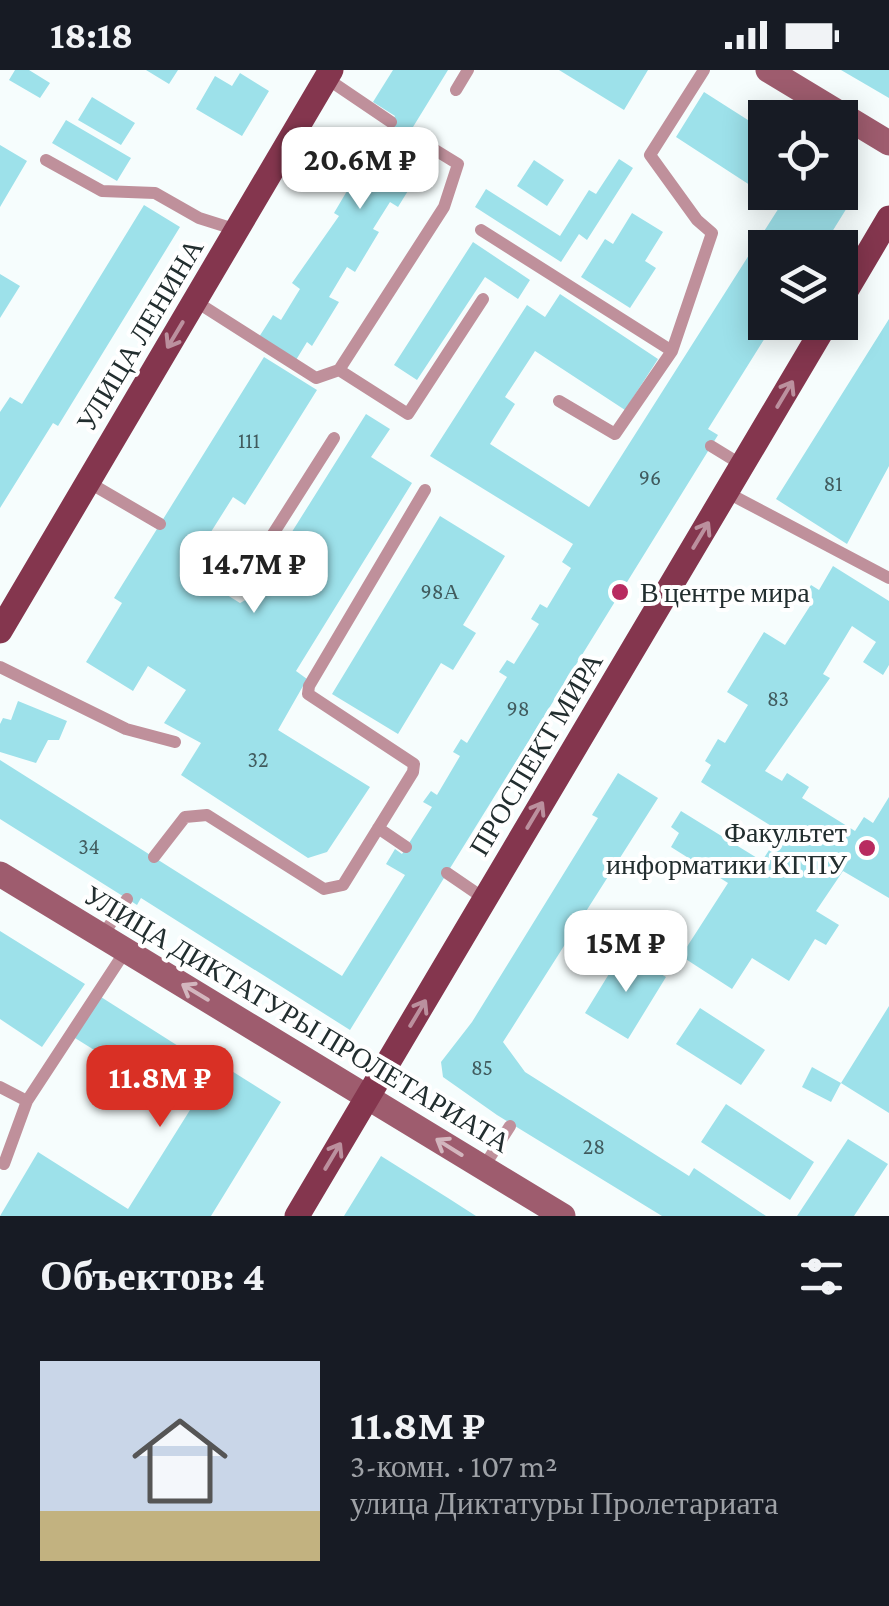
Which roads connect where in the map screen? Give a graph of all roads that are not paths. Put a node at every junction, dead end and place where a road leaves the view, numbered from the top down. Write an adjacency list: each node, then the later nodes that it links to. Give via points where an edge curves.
1 (468, 70): 5 (lane)
2 (704, 70): 17 (lane, via 650,155 712,233)
3 (768, 70): 7 (street)
4 (329, 74): 6 (lane); 11 (main road, УЛИЦА ЛЕНИНА)
5 (456, 90)
6 (392, 122)
7 (889, 143)
8 (427, 145): 18 (lane, via 458,164 444,206)
9 (46, 160): 11 (lane, via 102,191 155,193)
10 (889, 218): 13 (main road)
11 (236, 230): 15 (main road, УЛИЦА ЛЕНИНА)
12 (481, 230): 17 (lane)
13 (858, 270)
14 (483, 298): 18 (lane, via 408,414)
15 (195, 301): 18 (lane, via 316,378); 23 (main road, УЛИЦА ЛЕНИНА, one-way to 23)
16 (816, 340): 22 (main road, ПРОСПЕКТ МИРА, one-way to 16)
17 (672, 351): 19 (lane, via 646,405 615,434)
18 (339, 370)
19 (559, 401)
20 (334, 438): 27 (lane, via 245,578)
21 (710, 446): 22 (lane)
22 (742, 466): 25 (main road, ПРОСПЕКТ МИРА)
23 (88, 482): 26 (lane); 29 (main road, УЛИЦА ЛЕНИНА)
24 (425, 490): 32 (lane, via 308,694 414,764)
25 (726, 492): 28 (lane); 38 (main road, ПРОСПЕКТ МИРА, one-way to 25)
26 (160, 524)
27 (200, 549)
28 (889, 578)
29 (0, 631)
30 (0, 668): 31 (lane, via 126,729)
31 (175, 742)
32 (378, 828): 33 (lane); 34 (lane, via 334,889 324,889 207,815 185,817)
33 (406, 847)
34 (154, 857)
35 (446, 873): 38 (lane)
36 (0, 874): 39 (street, УЛИЦА ДИКТАТУРЫ ПРОЛЕТАРИАТА)
37 (127, 899): 39 (lane)
38 (485, 899): 42 (main road, ПРОСПЕКТ МИРА, one-way to 38)
39 (104, 935): 40 (street, УЛИЦА ДИКТАТУРЫ ПРОЛЕТАРИАТА)
40 (126, 950): 42 (street, УЛИЦА ДИКТАТУРЫ ПРОЛЕТАРИАТА, one-way to 40); 43 (lane)
41 (0, 1087): 43 (lane)
42 (368, 1097): 46 (street, УЛИЦА ДИКТАТУРЫ ПРОЛЕТАРИАТА, one-way to 42); 47 (main road, ПРОСПЕКТ МИРА, one-way to 42)
43 (27, 1101): 45 (lane)
44 (510, 1126): 46 (lane)
45 (4, 1164)
46 (482, 1168): 48 (street, УЛИЦА ДИКТАТУРЫ ПРОЛЕТАРИАТА)
47 (297, 1216)
48 (563, 1216)

